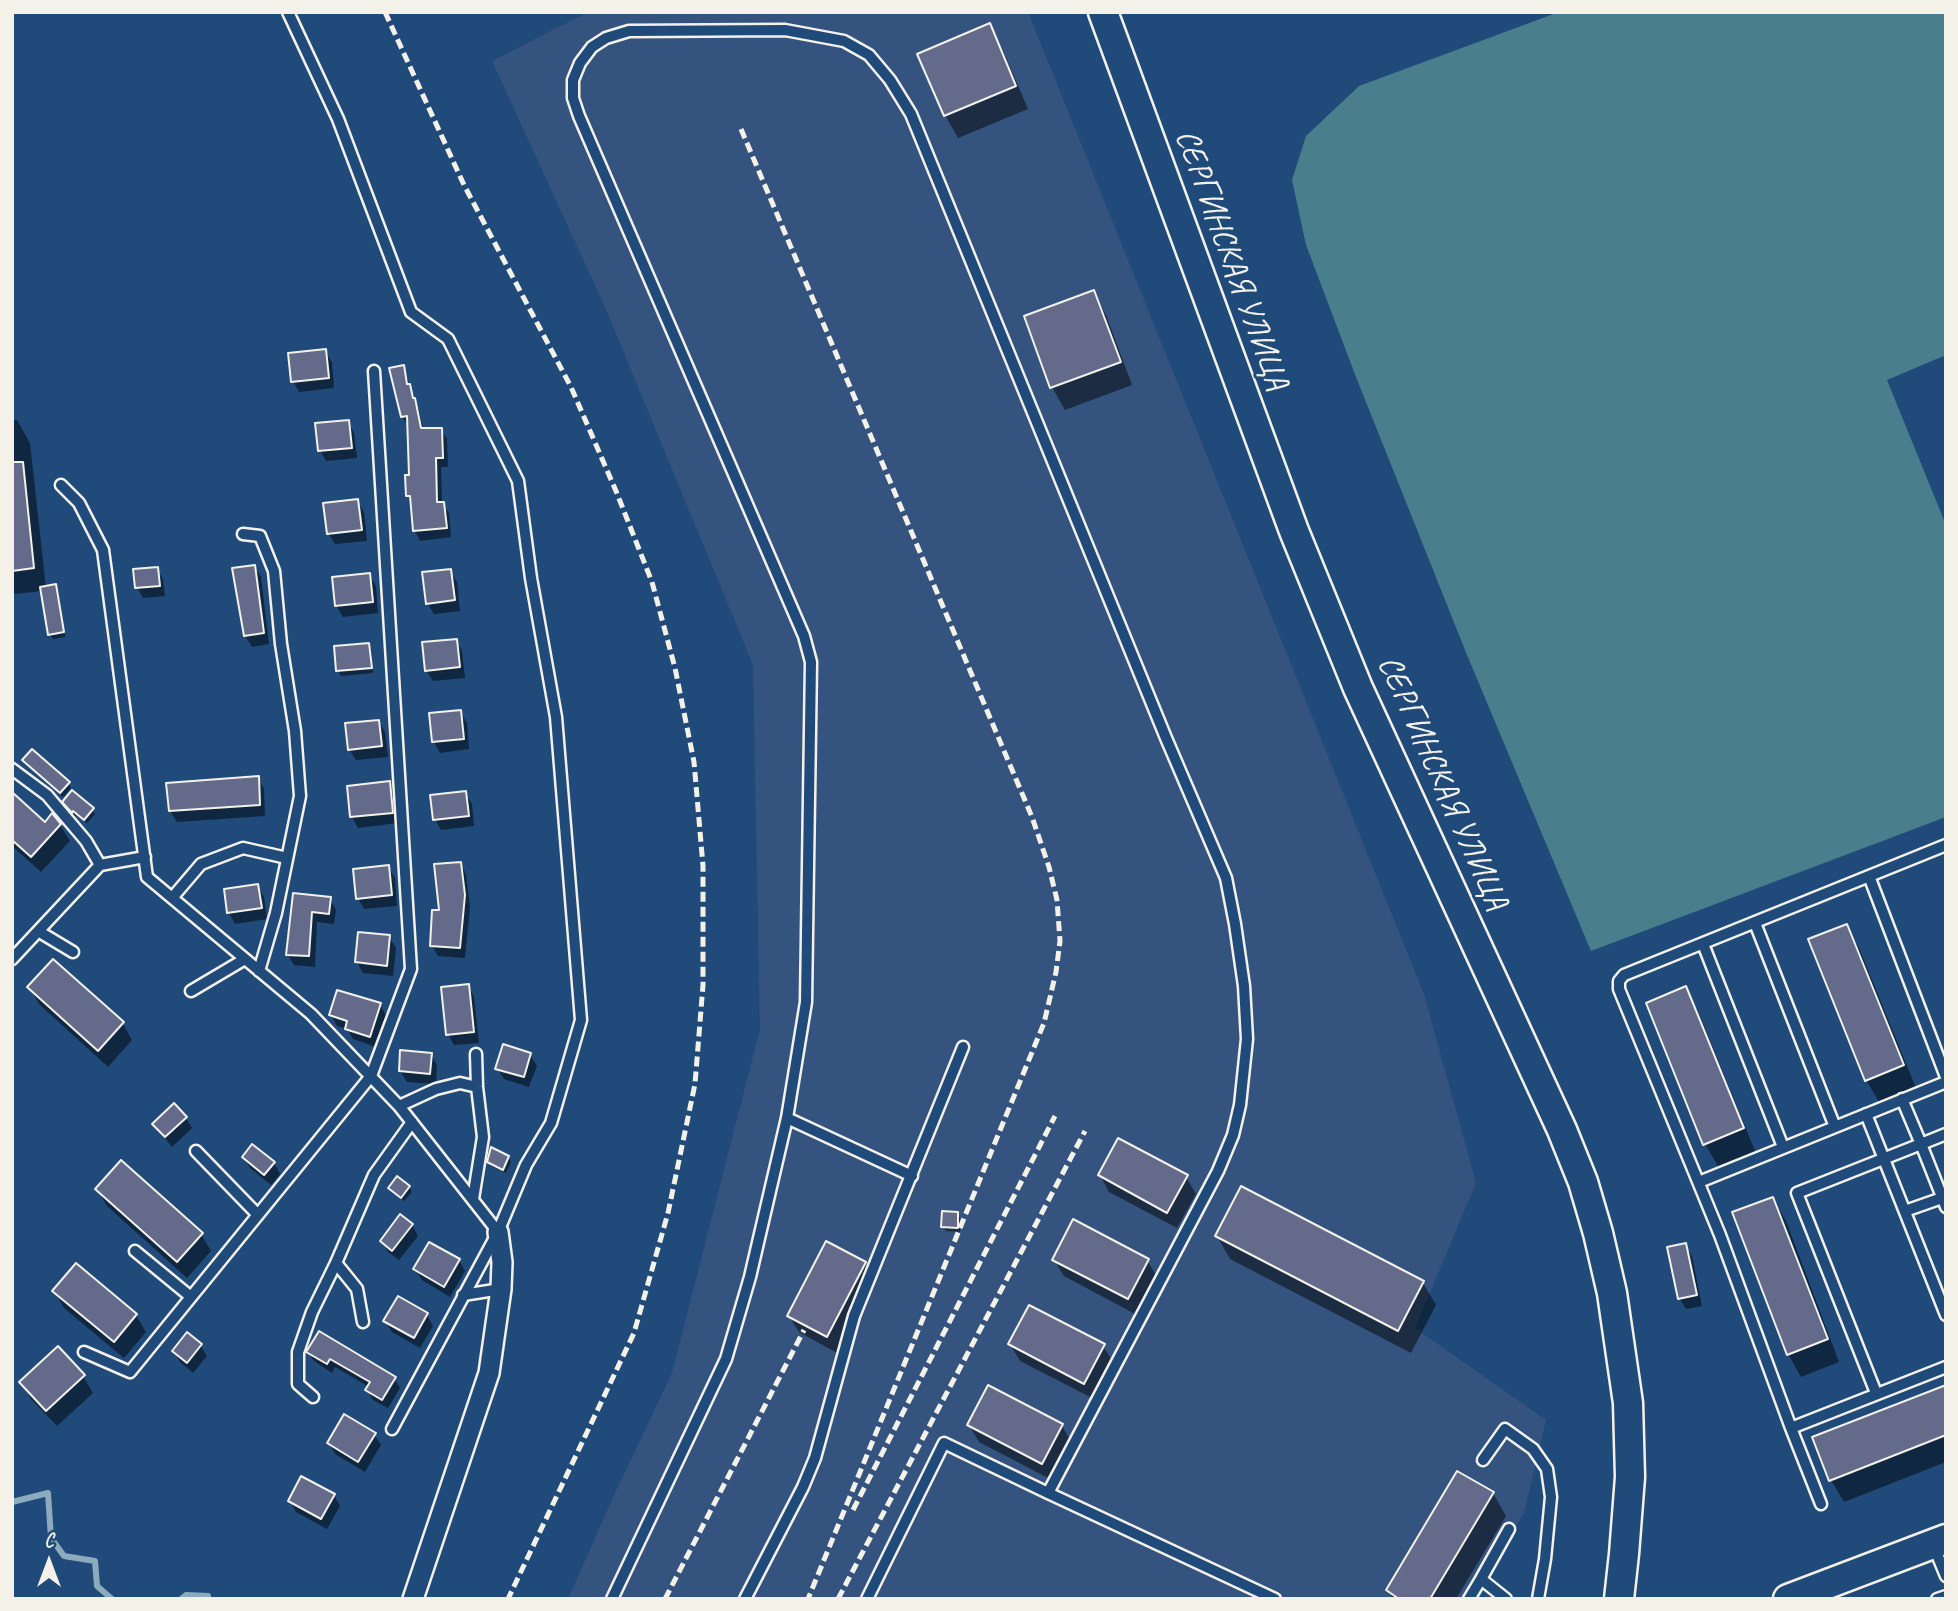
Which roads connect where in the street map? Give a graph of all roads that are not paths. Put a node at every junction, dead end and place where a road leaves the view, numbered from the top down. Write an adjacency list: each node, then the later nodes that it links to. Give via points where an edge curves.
1 (288, 12): 43 (lane, via 338,119 411,312 448,339 517,481 556,716 581,1020 551,1123 526,1165)
2 (1102, 12): 73 (main road, СЕРГИНСКАЯ УЛИЦА, via 1294,531 1358,688 1583,1182 1612,1293 1628,1403 1630,1477)
3 (374, 371): 23 (lane, via 411,969)
4 (61, 485): 8 (lane, via 79,503 103,550)
5 (243, 534): 9 (lane, via 260,536 274,571 300,796)
6 (12, 769): 10 (lane, via 47,795)
7 (1946, 845): 11 (lane)
8 (145, 857): 10 (lane); 12 (lane, via 147,877)
9 (287, 858): 12 (lane, via 243,848 201,864); 19 (lane)
10 (100, 865): 14 (lane)
11 (1869, 876): 13 (lane); 24 (lane)
12 (172, 898): 18 (lane)
13 (1755, 923): 15 (lane); 31 (lane)
14 (38, 931): 16 (lane); 17 (lane)
15 (1703, 944): 34 (lane); 38 (lane, via 1619,981)
16 (73, 952)
17 (12, 958)
18 (245, 959): 19 (lane); 20 (lane)
19 (259, 971): 23 (lane, via 311,1014)
20 (191, 991)
21 (963, 1047): 37 (lane)
22 (476, 1054): 25 (lane)
23 (371, 1076): 27 (lane); 42 (lane)
24 (1946, 1079): 26 (lane)
25 (477, 1087): 27 (lane, via 460,1083); 39 (lane, via 483,1137)
26 (1902, 1099): 28 (lane); 33 (lane)
27 (399, 1106): 30 (lane)
28 (1866, 1114): 31 (lane); 36 (lane)
29 (787, 1118): 37 (lane); 58 (lane, via 806,1002 811,662 799,623 573,98 573,80 592,47 629,31 785,30 814,34 844,41 869,55 890,80 911,114 1226,878 1247,1039 1241,1105 1233,1135); 66 (lane, via 726,1359)
30 (412, 1122): 39 (lane); 45 (lane, via 374,1175)
31 (1835, 1127): 34 (lane)
32 (1946, 1134): 33 (lane)
33 (1921, 1144): 36 (lane); 40 (lane)
34 (1783, 1147): 38 (lane)
35 (196, 1151): 42 (lane)
36 (1884, 1158): 41 (lane); 53 (lane, via 1797,1193)
37 (912, 1176): 67 (lane, via 854,1316 815,1458)
38 (1699, 1182): 55 (lane)
39 (473, 1199): 43 (lane)
40 (1944, 1202): 41 (lane)
41 (1905, 1211): 49 (lane)
42 (258, 1215): 48 (lane)
43 (498, 1232): 46 (street); 47 (lane)
44 (135, 1251): 48 (lane)
45 (336, 1263): 50 (lane, via 357,1289); 54 (lane, via 298,1352 298,1384)
46 (501, 1289): 47 (lane); 65 (street, via 489,1373)
47 (463, 1295): 56 (lane)
48 (191, 1297): 51 (lane, via 130,1372)
49 (1946, 1315)
50 (363, 1322)
51 (84, 1352)
52 (1946, 1367): 53 (lane)
53 (1876, 1394): 55 (lane)
54 (313, 1397)
55 (1791, 1428): 59 (lane)
56 (392, 1429)
57 (1483, 1460): 72 (lane, via 1505,1429 1532,1449 1547,1469 1551,1497)
58 (1048, 1493): 68 (lane, via 944,1443); 69 (lane)
59 (1821, 1504)
60 (1509, 1529): 63 (lane)
61 (1939, 1541): 62 (lane); 74 (main road)
62 (1946, 1576)
63 (1482, 1578): 70 (lane); 71 (lane)
64 (1946, 1596): 75 (lane)
65 (413, 1599)
66 (612, 1599)
67 (745, 1599)
68 (867, 1599)
69 (1276, 1599)
70 (1469, 1599)
71 (1506, 1599)
72 (1538, 1599)
73 (1619, 1599)
74 (1788, 1599)
75 (1937, 1599)

